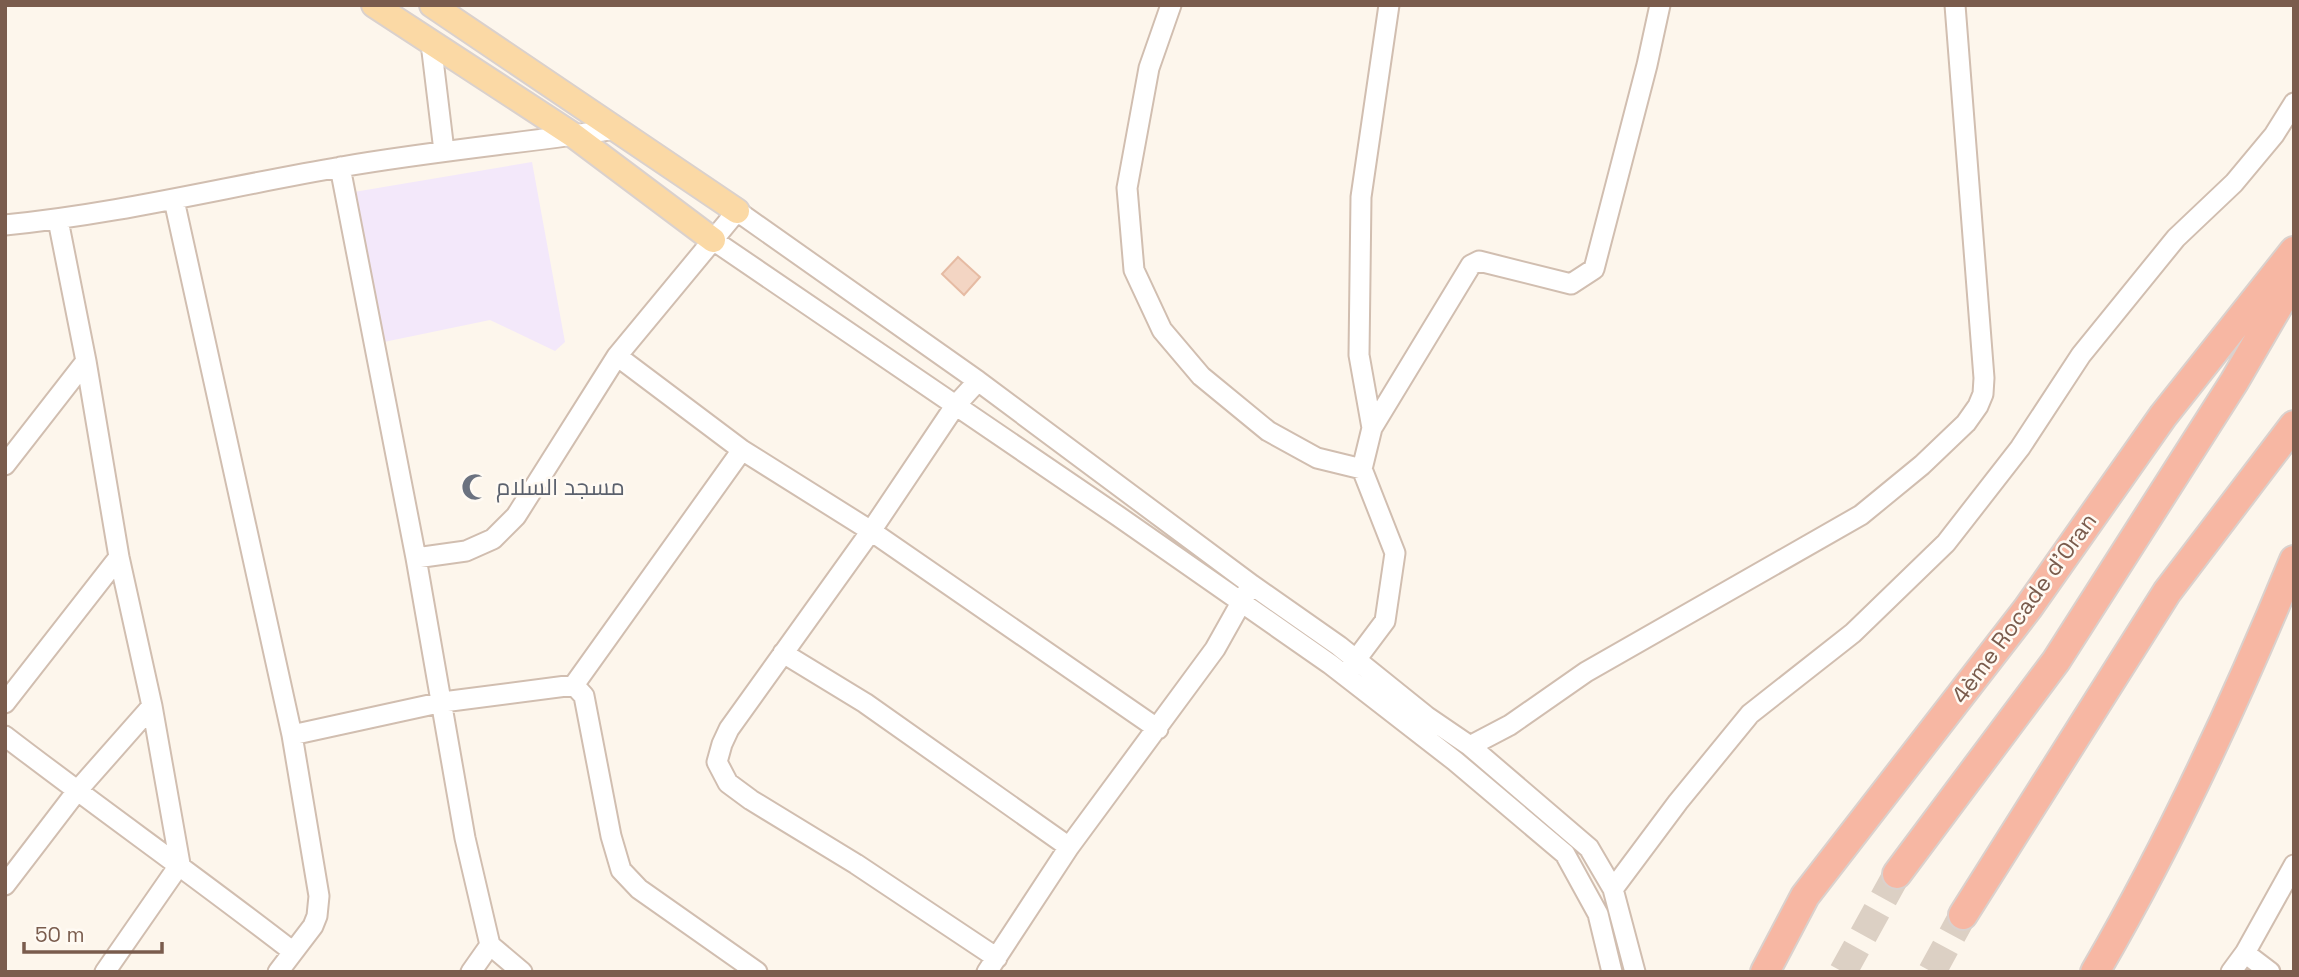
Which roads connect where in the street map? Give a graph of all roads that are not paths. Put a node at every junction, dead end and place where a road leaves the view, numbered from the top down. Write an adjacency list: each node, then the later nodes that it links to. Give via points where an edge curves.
1 (374, 5): 7 (main road)
2 (432, 5): 9 (main road)
3 (1171, 5): 28 (street, via 1149,68 1127,188 1134,270 1162,330 1201,376 1268,431 1317,457)
4 (1389, 5): 25 (street, via 1361,197 1359,355)
5 (1660, 5): 25 (street, via 1594,269 1571,284 1479,261 1471,265)
6 (1955, 5): 44 (street, via 1984,378 1978,406 1922,465 1861,514 1586,672 1510,725)
7 (431, 43): 10 (main road); 11 (street)
8 (2294, 103): 51 (street, via 2234,183 2176,238 2081,355 2020,449 1945,543 1853,633 1750,714 1678,802)
9 (616, 129): 10 (street); 14 (main road)
10 (573, 135): 11 (street); 17 (main road)
11 (444, 151): 12 (street)
12 (340, 167): 13 (street); 31 (street)
13 (174, 200): 15 (street); 42 (street)
14 (737, 211): 17 (street); 22 (street)
15 (58, 220): 16 (street); 21 (street)
16 (5, 225)
17 (713, 240): 20 (street); 23 (street)
18 (2294, 251): 65 (highway, 4ème Rocade d'Oran, via 2163,416 2028,608 1805,896)
19 (2294, 279): 49 (highway, via 2056,662)
20 (618, 356): 26 (street); 31 (street, via 516,516 493,539 466,551)
21 (86, 361): 27 (street); 30 (street)
22 (978, 381): 23 (street); 33 (street)
23 (955, 406): 29 (street); 34 (street)
24 (2294, 425): 53 (highway, via 2167,592)
25 (1372, 428): 28 (street)
26 (742, 450): 29 (street); 37 (street)
27 (5, 465)
28 (1362, 469): 36 (street, via 1395,553 1385,621)
29 (872, 531): 35 (street); 41 (street)
30 (119, 557): 39 (street); 40 (street)
31 (416, 558): 38 (street)
32 (2294, 560): 66 (highway, via 2217,735 2135,902)
33 (1252, 585): 34 (street); 36 (street)
34 (1239, 602): 36 (street); 41 (street, via 1215,649)
35 (783, 653): 46 (street, via 865,703); 57 (street, via 722,744 717,762 728,783 856,864)
36 (1350, 667): 44 (street); 52 (street, via 1565,854)
37 (574, 685): 38 (street); 62 (street, via 584,696 621,870 639,889)
38 (443, 702): 42 (street); 54 (street)
39 (5, 703)
40 (152, 706): 45 (street); 47 (street)
41 (1157, 729): 46 (street)
42 (292, 735): 55 (street, via 319,896 313,926)
43 (5, 736): 45 (street)
44 (1470, 746): 51 (street, via 1589,848)
45 (77, 791): 47 (street); 50 (street)
46 (1069, 847): 57 (street)
47 (180, 864): 55 (street); 58 (street)
48 (2294, 865): 56 (street)
49 (1897, 874)
50 (6, 881)
51 (1616, 896): 52 (street); 64 (street)
52 (1598, 914): 63 (street)
53 (1963, 915)
54 (490, 945): 60 (street); 61 (street)
55 (292, 951): 59 (street)
56 (2245, 953): 67 (street); 68 (street)
57 (992, 965)
58 (105, 972)
59 (278, 972)
60 (471, 972)
61 (522, 972)
62 (757, 972)
63 (1612, 972)
64 (1635, 972)
65 (1765, 972)
66 (2095, 972)
67 (2231, 972)
68 (2270, 972)

